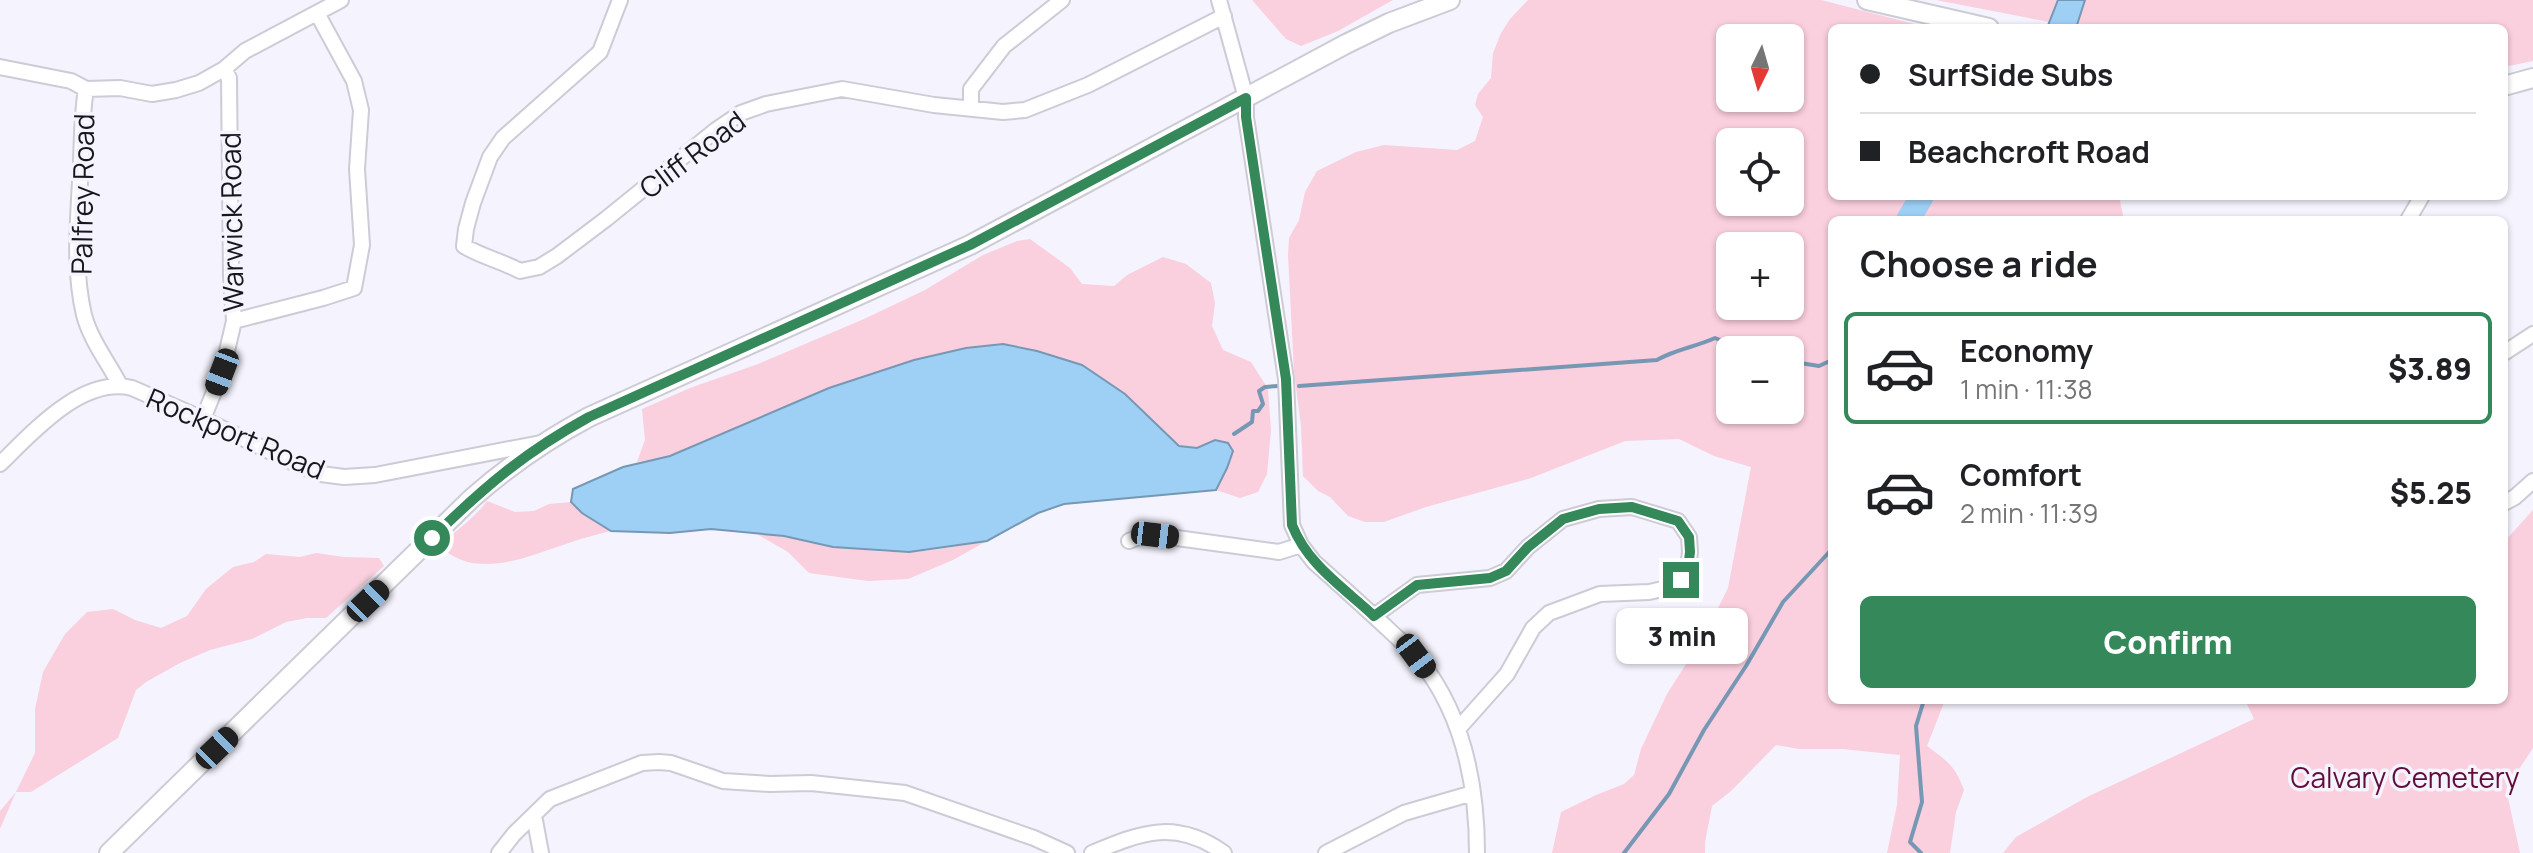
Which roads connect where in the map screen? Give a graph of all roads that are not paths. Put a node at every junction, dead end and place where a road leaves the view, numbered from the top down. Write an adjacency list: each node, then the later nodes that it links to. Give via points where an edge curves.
1 (341, 0): 7 (street)
2 (620, 0): 16 (street, Cliff Road, via 600,52 503,138 490,157 464,246 520,271 539,267 716,130 766,104 842,89)
3 (1062, 0): 16 (street, via 1004,46 971,89)
4 (1219, 0): 8 (street)
5 (1450, 0): 15 (main road, via 1378,28)
6 (1867, 0): 9 (main road)
7 (317, 13): 11 (street, via 245,51); 17 (street, via 354,81 361,110 357,169 362,245 354,288)
8 (1224, 16): 15 (street); 16 (street, Cliff Road, via 1053,101 1025,110)
9 (1972, 24)
10 (0, 67): 14 (street, via 71,81)
11 (224, 69): 14 (street, via 199,83 152,94); 17 (street, Warwick Road, via 229,78)
12 (2533, 78): 13 (main road)
13 (2508, 85)
14 (86, 89): 20 (street, Palfrey Road, via 77,243 80,285 93,339)
15 (1246, 98): 22 (main road, via 970,245 589,417); 27 (street, via 1286,379 1292,525)
16 (971, 109)
17 (234, 321): 21 (street, Warwick Road)
18 (2533, 334): 19 (street)
19 (2508, 350)
20 (120, 385): 21 (street, Rockport Road); 23 (street, Rockport Road, via 71,401)
21 (203, 419): 22 (street, Rockport Road, via 296,464 344,477)
22 (545, 442): 32 (main road, via 471,499)
23 (2, 457)
24 (2533, 481): 25 (street)
25 (2508, 501)
26 (1129, 541): 27 (street, via 1155,535 1279,552)
27 (1301, 545): 28 (street)
28 (1374, 616): 29 (street, via 1424,665); 29 (street, via 1417,585 1490,578 1506,571 1563,519 1632,507 1678,521 1689,537 1690,552 1681,580 1649,592 1600,594 1549,613 1533,628 1507,674)
29 (1458, 729): 30 (street)
30 (1473, 793): 38 (street, via 1404,813); 39 (street)
31 (534, 815): 33 (street); 34 (street); 35 (street, via 550,799 642,763 659,762 723,781 905,793)
32 (109, 853)
33 (499, 853)
34 (541, 853)
35 (1067, 853)
36 (1092, 853): 37 (street, via 1170,830 1192,835)
37 (1224, 853)
38 (1326, 853)
39 (1477, 853)

